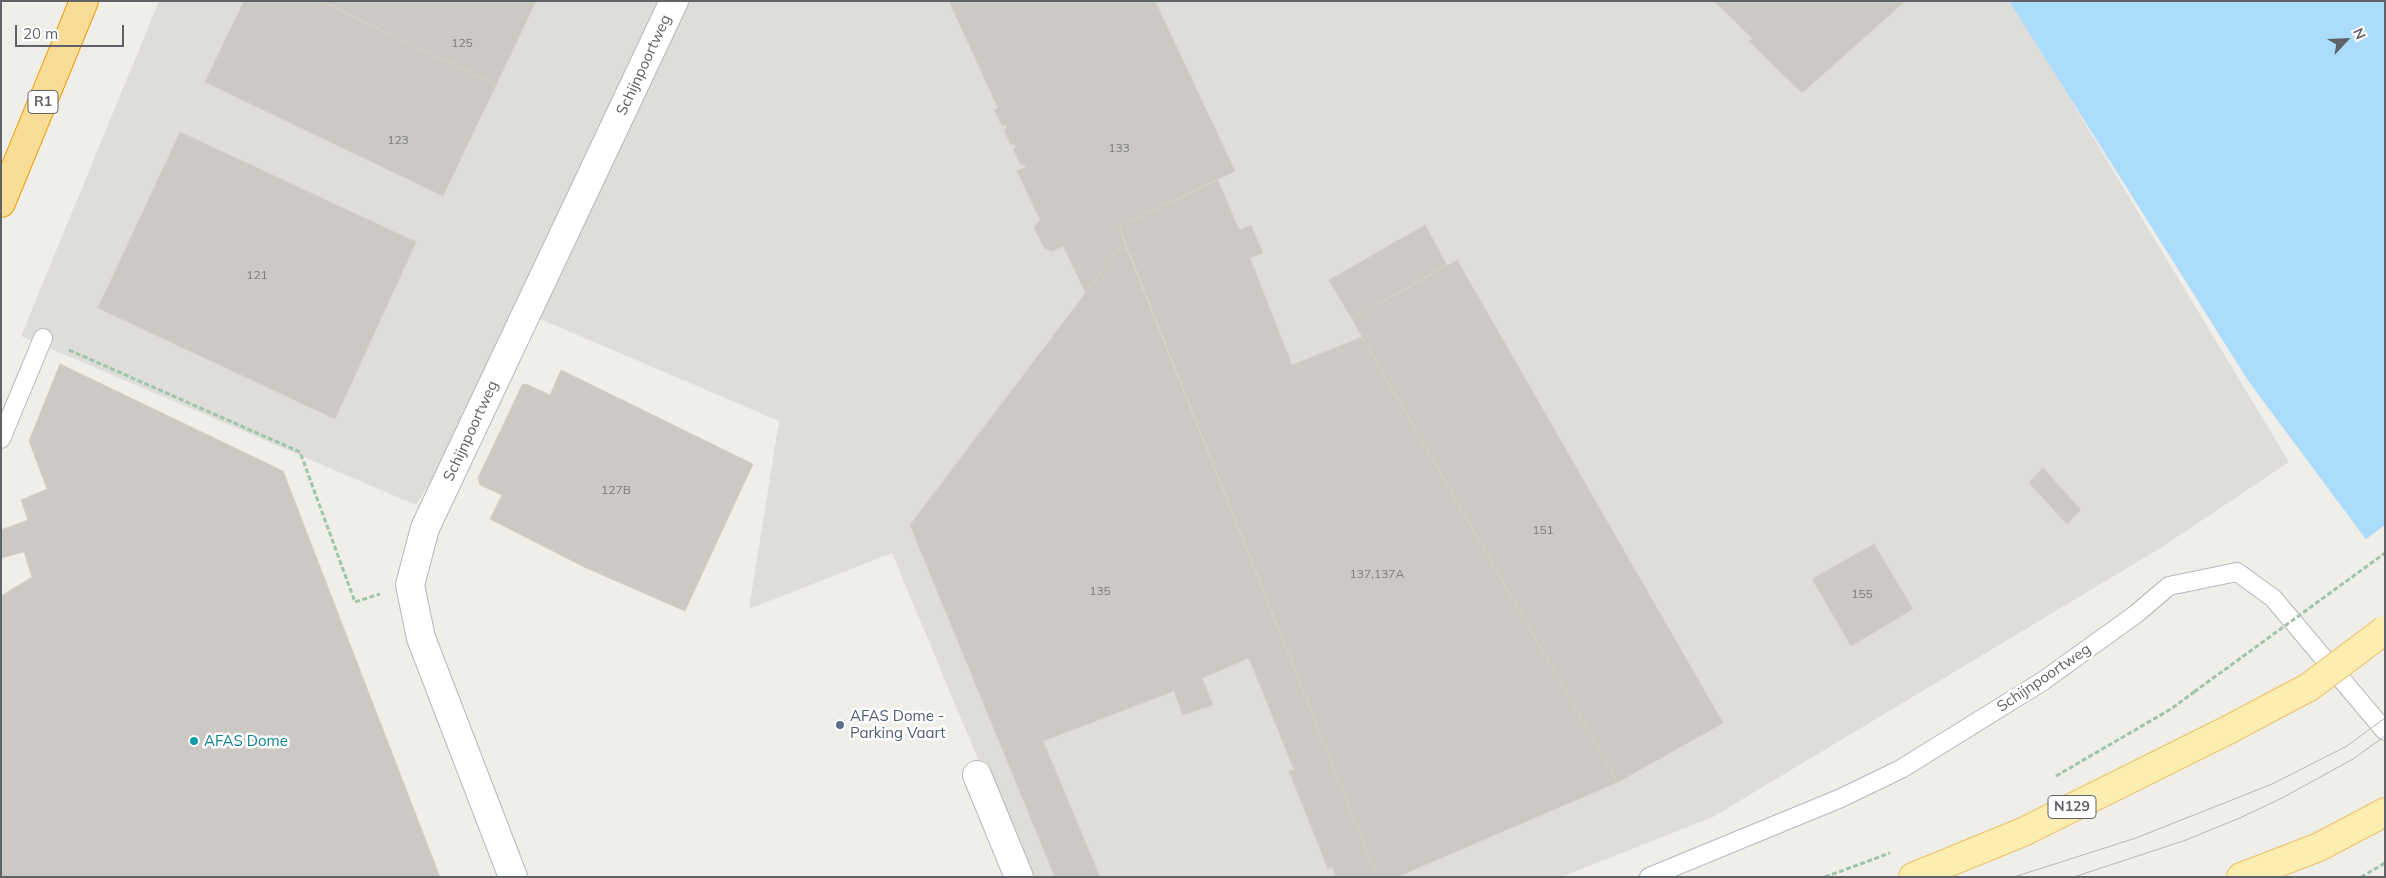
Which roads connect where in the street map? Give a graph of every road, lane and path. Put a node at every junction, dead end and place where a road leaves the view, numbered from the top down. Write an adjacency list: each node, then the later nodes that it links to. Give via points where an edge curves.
1 (84, 1): 3 (highway, R1)
2 (674, 1): 7 (street, Schijnpoortweg, via 425,528)
3 (1, 203)
4 (43, 338): 5 (lane); 7 (path, via 300,452 355,602)
5 (1, 440)
6 (2385, 553): 11 (path, bridge, via 2171,709)
7 (410, 585): 15 (street, Schijnpoortweg, via 421,638)
8 (2385, 630): 19 (main road, N129, bridge, via 2309,687 2228,730 2022,832)
9 (2385, 731): 17 (lane, Schijnpoortweg, via 2273,598 2237,572 2169,586 2043,682 1901,769 1841,798)
10 (977, 775): 16 (street)
11 (2052, 779)
12 (2385, 812): 20 (main road, via 2319,847)
13 (1899, 849): 18 (path)
14 (2385, 862): 21 (path)
15 (514, 877)
16 (1019, 877)
17 (1649, 877)
18 (1825, 877)
19 (1913, 877)
20 (2241, 877)
21 (2361, 877)

